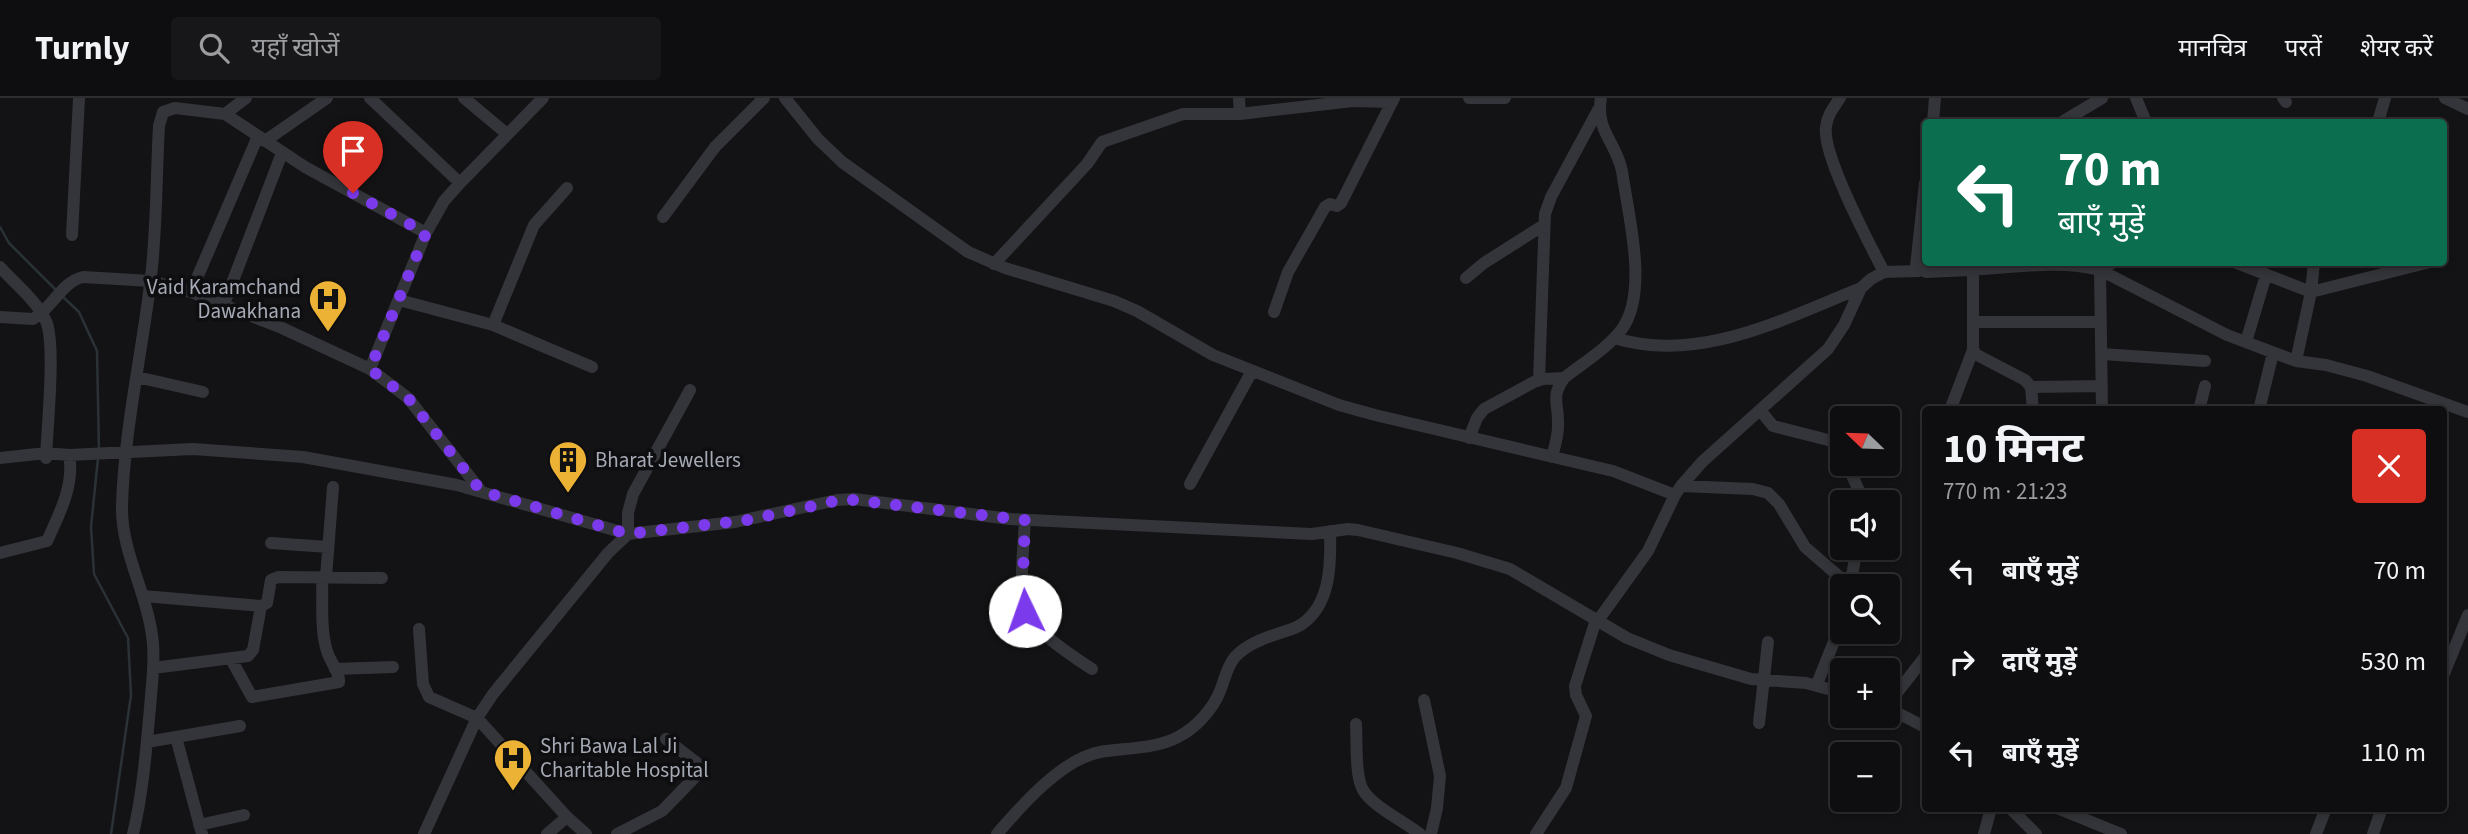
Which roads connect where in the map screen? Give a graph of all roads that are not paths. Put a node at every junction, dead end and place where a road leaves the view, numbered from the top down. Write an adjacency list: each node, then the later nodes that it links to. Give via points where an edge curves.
1 (79, 98): 37 (street)
2 (246, 98): 22 (street)
3 (327, 98): 29 (street)
4 (370, 98): 31 (street)
5 (464, 98): 28 (street)
6 (543, 98): 28 (street)
7 (764, 98): 34 (street, via 715,147)
8 (785, 98): 38 (street, via 842,162 956,245)
9 (1239, 98): 23 (street)
10 (1469, 98): 11 (street)
11 (1505, 98)
12 (1840, 98): 49 (street, via 1826,125 1828,149)
13 (1935, 98): 24 (street)
14 (2137, 98): 26 (street)
15 (2385, 98): 27 (street)
16 (2445, 98): 21 (street)
17 (1393, 100): 23 (street); 58 (street, via 1340,203 1325,207 1291,267)
18 (2095, 100): 25 (street)
19 (183, 103): 22 (street); 52 (street, via 163,112 159,126)
20 (1600, 104): 35 (street, via 1551,197); 64 (street, via 1603,131 1619,160 1635,268 1629,314)
21 (2468, 109)
22 (225, 114): 29 (street)
23 (1240, 114): 38 (street, via 1183,114 1102,142)
24 (1933, 119)
25 (2066, 119)
26 (2145, 119)
27 (2379, 119)
28 (507, 134): 31 (street)
29 (262, 139): 30 (street); 54 (street)
30 (282, 153): 36 (street); 57 (street)
31 (460, 183): 36 (street)
32 (567, 188): 63 (street, via 534,225)
33 (1922, 205): 48 (street, via 1914,262)
34 (663, 217)
35 (1544, 225): 51 (street); 76 (street)
36 (426, 233): 56 (street)
37 (72, 235)
38 (994, 264): 73 (street, via 1114,301)
39 (2048, 266): 46 (street)
40 (2085, 266): 47 (street)
41 (2106, 266): 47 (street)
42 (2244, 266): 50 (street)
43 (2314, 266): 55 (street)
44 (2414, 266): 55 (street)
45 (0, 267): 59 (street)
46 (1970, 270): 48 (street); 62 (street, via 1975,276)
47 (2100, 270): 61 (street); 65 (street)
48 (1919, 271): 49 (street)
49 (1884, 272): 53 (street)
50 (2266, 275): 55 (street); 65 (street)
51 (1466, 278)
52 (151, 281): 54 (street); 59 (street, via 89,277 73,281); 74 (street)
53 (1861, 288): 64 (street, via 1725,340 1659,347); 87 (street, via 1828,349)
54 (191, 292): 57 (street)
55 (2311, 292): 69 (street)
56 (399, 300): 63 (street); 72 (street)
57 (224, 304): 72 (street)
58 (1274, 312)
59 (43, 313): 60 (street, via 27,320); 92 (street, via 50,336)
60 (0, 317)
61 (2099, 321): 62 (street); 68 (street)
62 (1973, 322): 66 (street)
63 (493, 325): 71 (street)
64 (1614, 338): 75 (street)
65 (2246, 342): 67 (street)
66 (1973, 350): 79 (street); 82 (street)
67 (2273, 353): 69 (street); 86 (street)
68 (2102, 354): 70 (street); 77 (street)
69 (2296, 360): 88 (street, via 2347,370)
70 (2205, 361)
71 (592, 367)
72 (370, 369): 100 (street, via 408,398)
73 (1252, 371): 89 (street, via 1355,410); 97 (street)
74 (137, 377): 81 (street); 91 (street)
75 (1564, 378): 76 (street); 94 (street, via 1555,393 1559,421)
76 (1539, 380): 89 (street, via 1484,409)
77 (2102, 386): 79 (street); 84 (street)
78 (2205, 386): 85 (street)
79 (2031, 387): 83 (street)
80 (690, 390): 103 (street, via 633,494)
81 (203, 392)
82 (1952, 406)
83 (2033, 406)
84 (2102, 406)
85 (2200, 406)
86 (2260, 406)
87 (1760, 410): 90 (street, via 1773,426); 99 (street)
88 (2468, 412)
89 (1469, 438): 94 (street)
90 (1830, 440)
91 (126, 453): 93 (street); 100 (street, via 193,449 303,457); 110 (street, via 125,538)
92 (49, 455): 93 (street); 95 (street); 96 (street)
93 (74, 455): 106 (street, via 68,487 47,541)
94 (1552, 457): 99 (street)
95 (0, 458)
96 (0, 463)
97 (1190, 484)
98 (333, 486): 105 (street)
99 (1678, 490): 107 (street, via 1768,493 1805,547 1850,586); 113 (street, via 1648,551)
100 (481, 491): 103 (street)
101 (1025, 520): 102 (street, via 1312,534); 103 (street, via 845,499 748,520); 123 (street, via 1025,611 1066,652)
102 (1331, 531): 113 (street, via 1357,530 1495,563 1524,575); 151 (street, via 1330,569 1314,612 1300,625 1241,651 1228,668 1214,703 1191,728 1175,739 1086,756 1051,779)
103 (628, 534): 130 (street, via 608,552)
104 (271, 544): 105 (street)
105 (328, 547): 108 (street)
106 (0, 553)
107 (1855, 560)
108 (324, 577): 109 (street); 111 (street, via 274,578 267,603); 122 (street, via 324,641)
109 (382, 578)
110 (143, 597): 111 (street); 121 (street, via 152,633)
111 (261, 606): 117 (street, via 251,654)
112 (2468, 615): 119 (street)
113 (1598, 621): 124 (street, via 1653,650); 154 (street, via 1576,686 1586,716 1570,777)
114 (419, 629): 130 (street, via 425,691 435,701)
115 (1768, 642): 124 (street)
116 (1833, 644): 125 (street)
117 (231, 659): 121 (street); 122 (street, via 252,697 336,684 340,680)
118 (1922, 661): 127 (street)
119 (2447, 666)
120 (393, 667): 122 (street)
121 (153, 668): 137 (street)
122 (335, 668)
123 (1092, 669)
124 (1762, 681): 125 (street); 131 (street)
125 (1817, 684): 126 (street)
126 (1830, 688)
127 (1900, 690)
128 (1424, 700): 153 (street, via 1440,776)
129 (1900, 713): 133 (street)
130 (477, 718): 144 (street); 147 (street)
131 (1759, 723)
132 (1356, 724): 152 (street, via 1363,789)
133 (1922, 725)
134 (240, 726): 135 (street)
135 (176, 737): 137 (street); 145 (street)
136 (666, 738): 150 (street, via 700,766 699,773 662,811)
137 (147, 741): 146 (street)
138 (1990, 812): 155 (street)
139 (2018, 812): 156 (street)
140 (2067, 812): 157 (street)
141 (2324, 812): 158 (street)
142 (2381, 812): 159 (street)
143 (244, 815): 145 (street)
144 (567, 817): 148 (street); 149 (street)
145 (200, 830)
146 (133, 834)
147 (424, 834)
148 (547, 834)
149 (586, 834)
150 (617, 834)
151 (997, 834)
152 (1420, 834)
153 (1431, 834)
154 (1536, 834)
155 (1984, 834)
156 (2036, 834)
157 (2121, 834)
158 (2316, 834)
159 (2373, 834)

